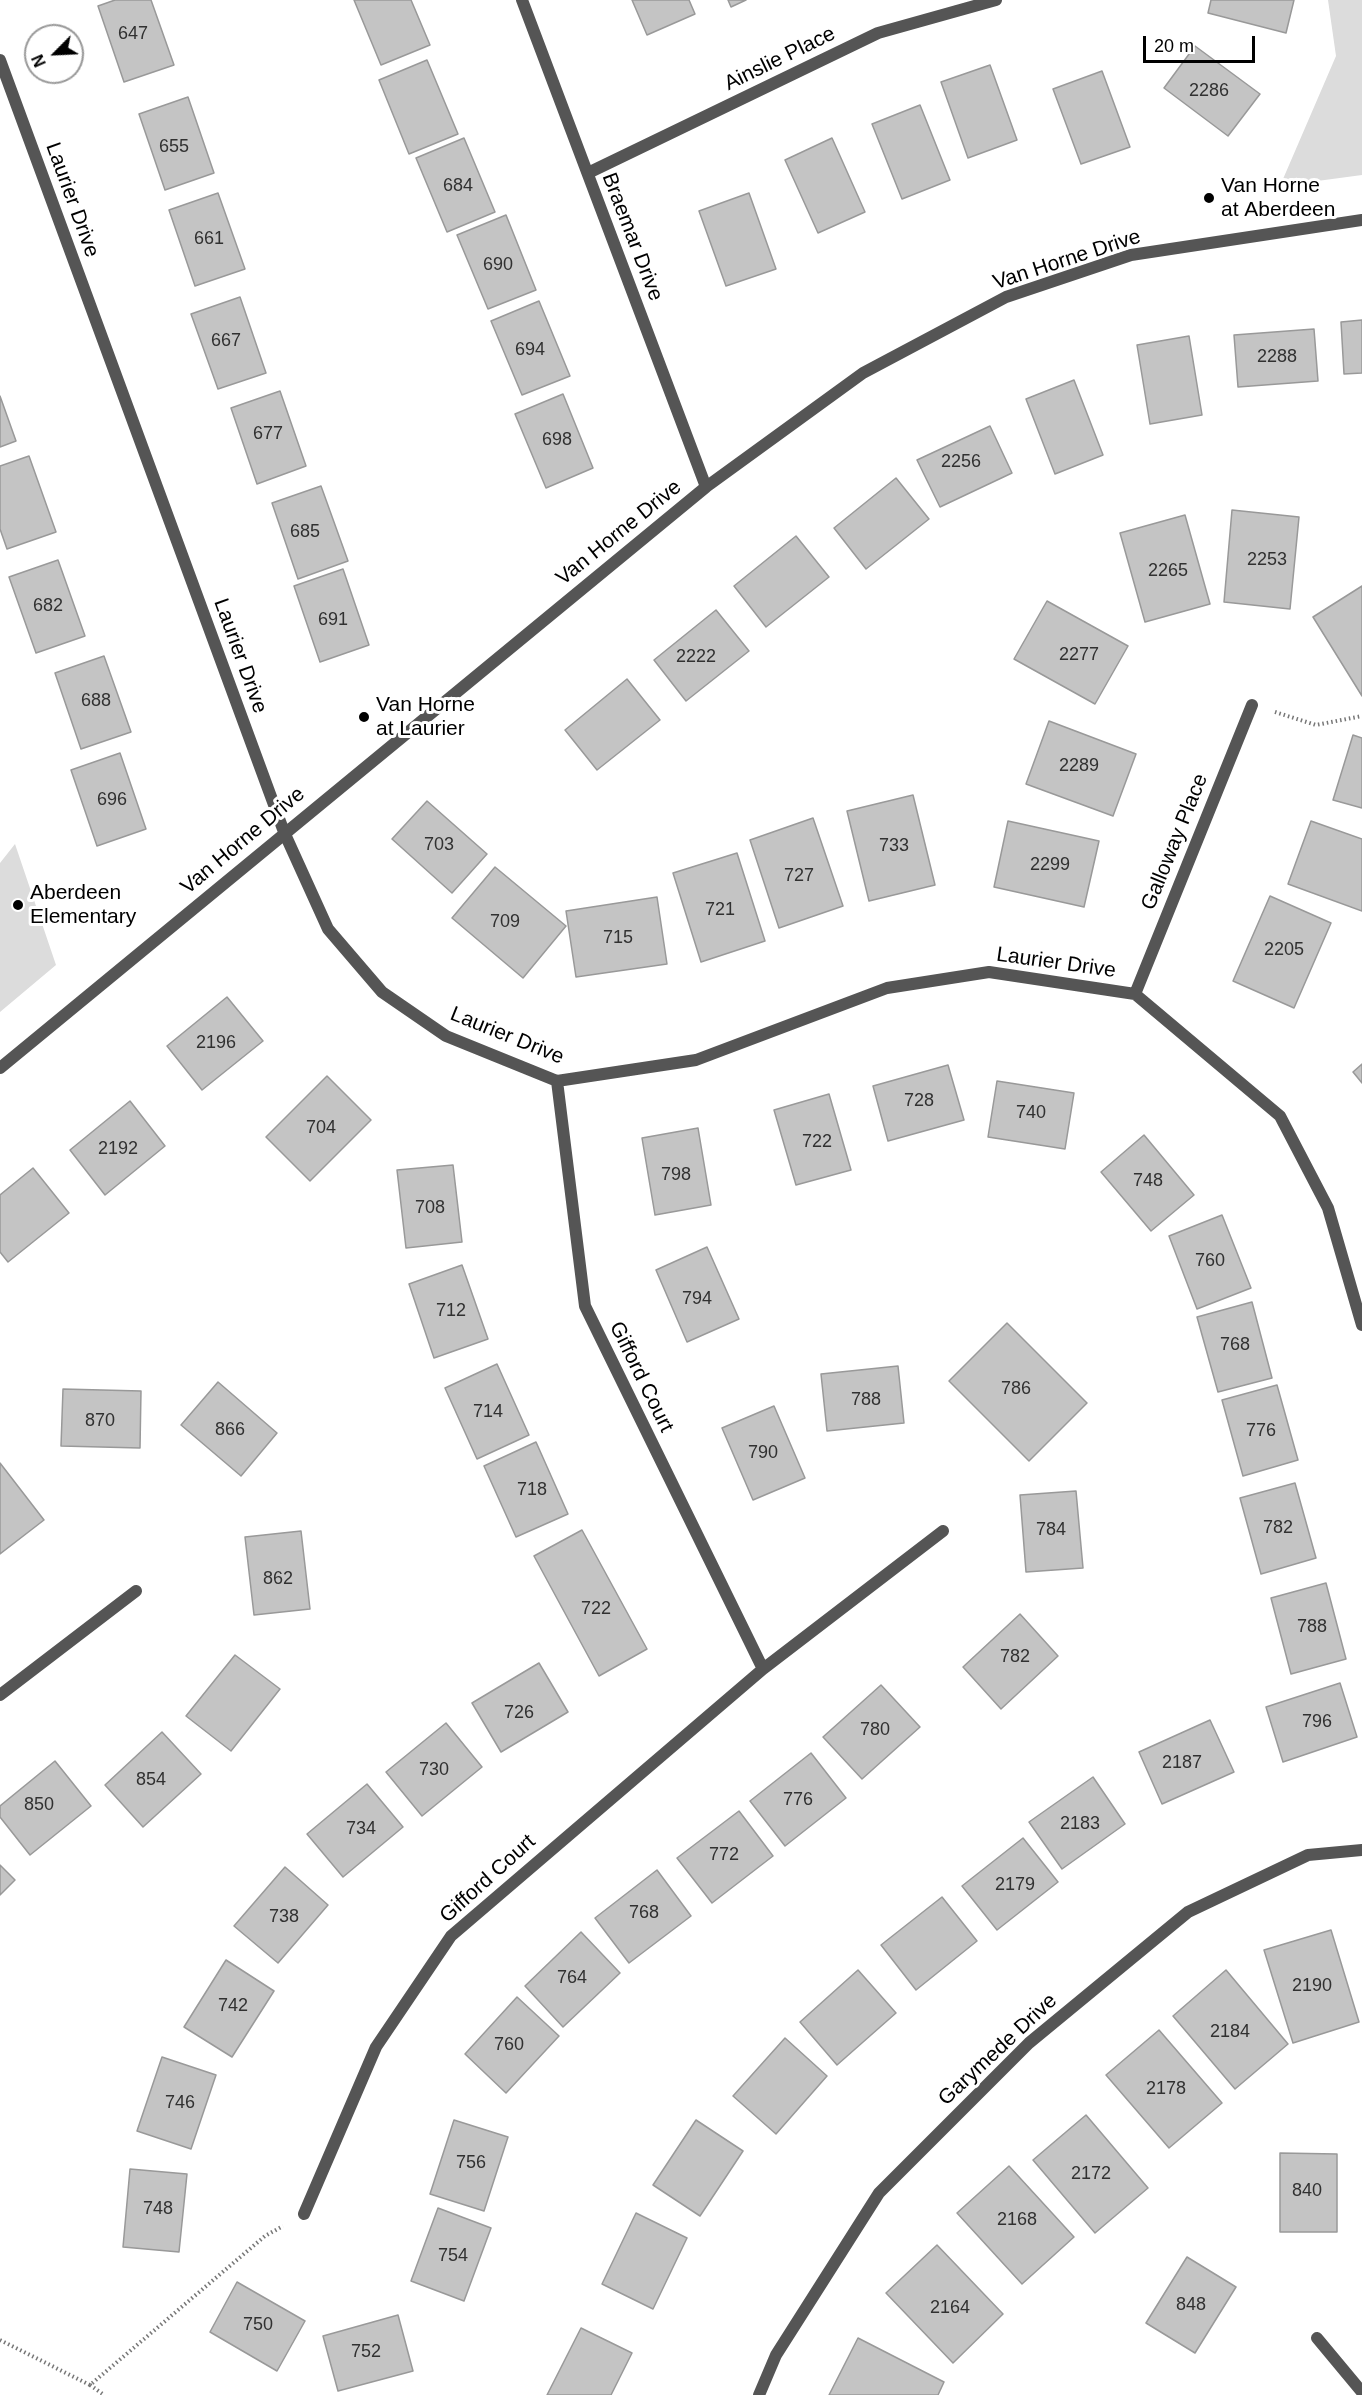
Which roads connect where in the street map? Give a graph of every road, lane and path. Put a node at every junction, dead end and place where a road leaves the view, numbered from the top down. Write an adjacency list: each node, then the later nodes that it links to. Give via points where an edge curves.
1 (522, 0): 4 (street, Braemar Drive)
2 (996, 0): 4 (street, Ainslie Place, via 878,33)
3 (0, 60): 9 (street, Laurier Drive)
4 (588, 173): 6 (street, Braemar Drive)
5 (1362, 220): 6 (street, Van Horne Drive, via 1131,255 1006,297 863,373)
6 (706, 487): 9 (street, Van Horne Drive)
7 (1252, 705): 8 (path, via 1316,725); 10 (street, Galloway Place)
8 (1362, 716)
9 (284, 832): 11 (street, Van Horne Drive); 12 (street, Laurier Drive, via 328,929 382,992 446,1036)
10 (1135, 994): 12 (street, Laurier Drive, via 996,971 887,988 696,1060); 13 (street, Laurier Drive, via 1280,1116 1328,1208)
11 (0, 1068)
12 (557, 1081): 16 (street, Gifford Court, via 585,1306)
13 (1362, 1325)
14 (943, 1531): 16 (street, Gifford Court)
15 (136, 1591): 17 (street)
16 (763, 1669): 19 (street, Gifford Court, via 451,1936 376,2047)
17 (0, 1695)
18 (1362, 1850): 25 (street, Garymede Drive, via 1308,1855 1188,1912 1029,2043 879,2193 776,2355)
19 (304, 2214): 22 (path, via 266,2236)
20 (1317, 2338): 23 (street)
21 (0, 2340): 22 (path)
22 (90, 2385): 24 (path)
23 (1362, 2392)
24 (104, 2395)
25 (759, 2395)

